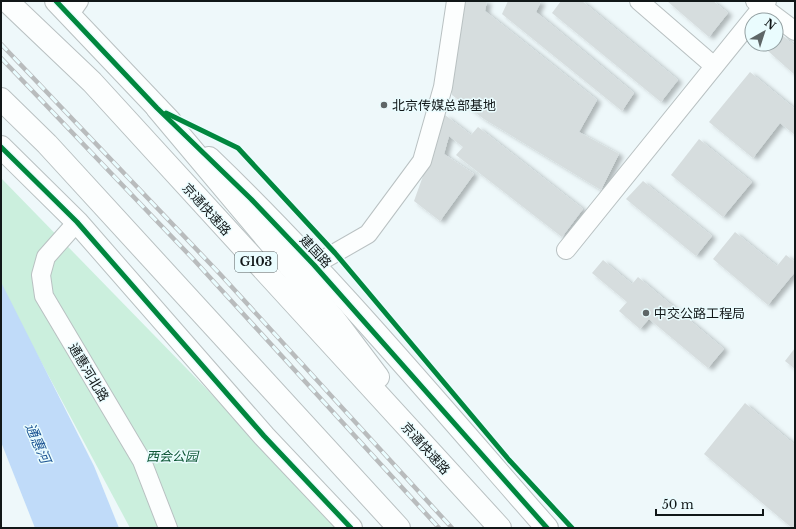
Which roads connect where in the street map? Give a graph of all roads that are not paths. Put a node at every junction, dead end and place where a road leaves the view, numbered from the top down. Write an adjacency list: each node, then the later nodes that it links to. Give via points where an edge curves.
1 (7, 1): 14 (main road, 京通快速路 / G103, via 92,82)
2 (456, 1): 13 (street, via 444,87 422,161 368,234)
3 (638, 1): 7 (street)
4 (761, 3): 6 (street); 7 (street)
5 (68, 5): 9 (main road, 建国路)
6 (795, 30)
7 (714, 66): 12 (street)
8 (1, 99): 17 (main road, via 47,144)
9 (157, 108): 13 (main road, 建国路, via 251,199); 14 (main road, via 335,320)
10 (1, 147): 11 (main road)
11 (77, 222): 15 (street, 通惠河北路, via 46,257 41,275 44,296 142,461); 16 (main road, via 264,436)
12 (566, 250)
13 (314, 265): 19 (main road, 建国路)
14 (460, 485): 18 (main road, 京通快速路 / G103)
15 (168, 528)
16 (351, 528)
17 (399, 528)
18 (500, 528)
19 (547, 528)

